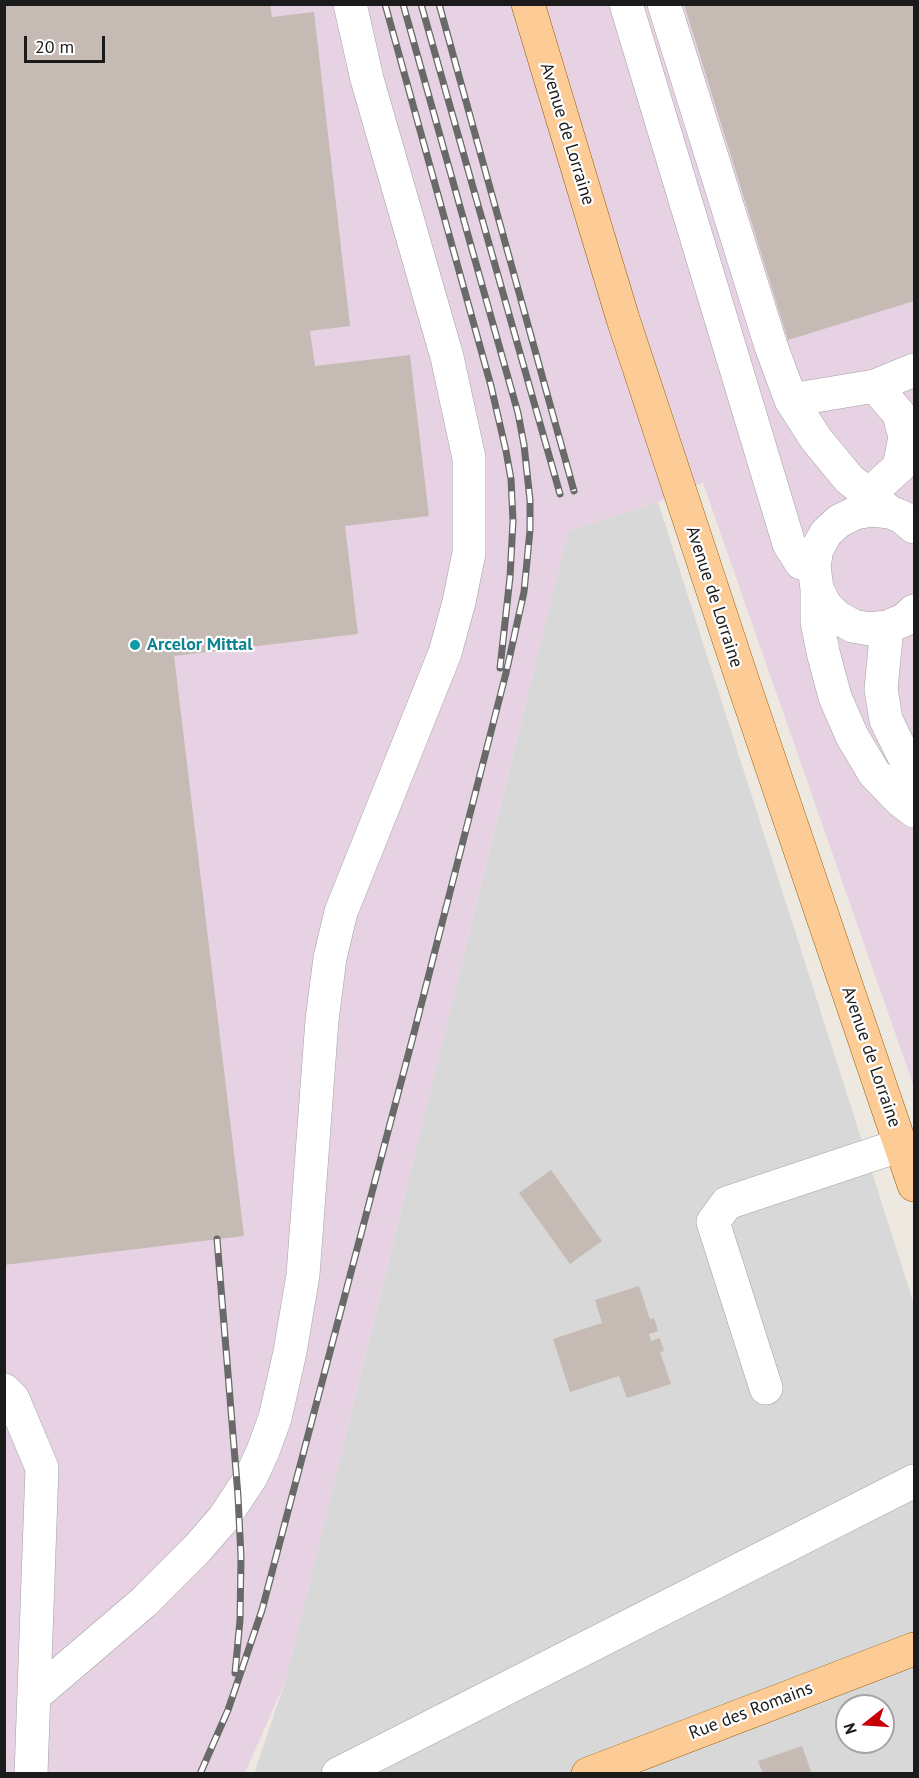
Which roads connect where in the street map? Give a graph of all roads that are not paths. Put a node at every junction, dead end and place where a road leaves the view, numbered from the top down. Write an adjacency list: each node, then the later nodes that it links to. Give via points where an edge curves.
1 (350, 4): 19 (lane, via 461,417 469,458 469,553 444,653 354,875 330,958 303,1275 275,1418 263,1451 224,1518 197,1549 144,1602)
2 (528, 4): 13 (main road, Avenue de Lorraine, via 626,330)
3 (626, 4): 9 (lane, via 789,544)
4 (664, 4): 7 (lane)
5 (915, 369): 6 (lane)
6 (876, 386): 7 (lane); 8 (lane, via 899,414 905,437 899,467)
7 (791, 400): 8 (lane, via 849,479)
8 (900, 517): 9 (lane, via 872,510 839,520 817,549)
9 (815, 578): 10 (lane, via 825,605 853,626 870,629); 12 (lane, via 823,652 835,697 874,773)
10 (901, 619): 11 (lane, via 881,689 886,720)
11 (915, 777)
12 (915, 811)
13 (901, 1145): 14 (main road, Avenue de Lorraine); 15 (lane, via 727,1203 713,1222)
14 (915, 1185)
15 (766, 1388)
16 (4, 1390): 19 (lane, via 13,1399 42,1468)
17 (915, 1481): 21 (lane)
18 (915, 1649): 22 (main road, Rue des Romains)
19 (34, 1696): 20 (lane)
20 (31, 1773)
21 (338, 1773)
22 (588, 1773)

